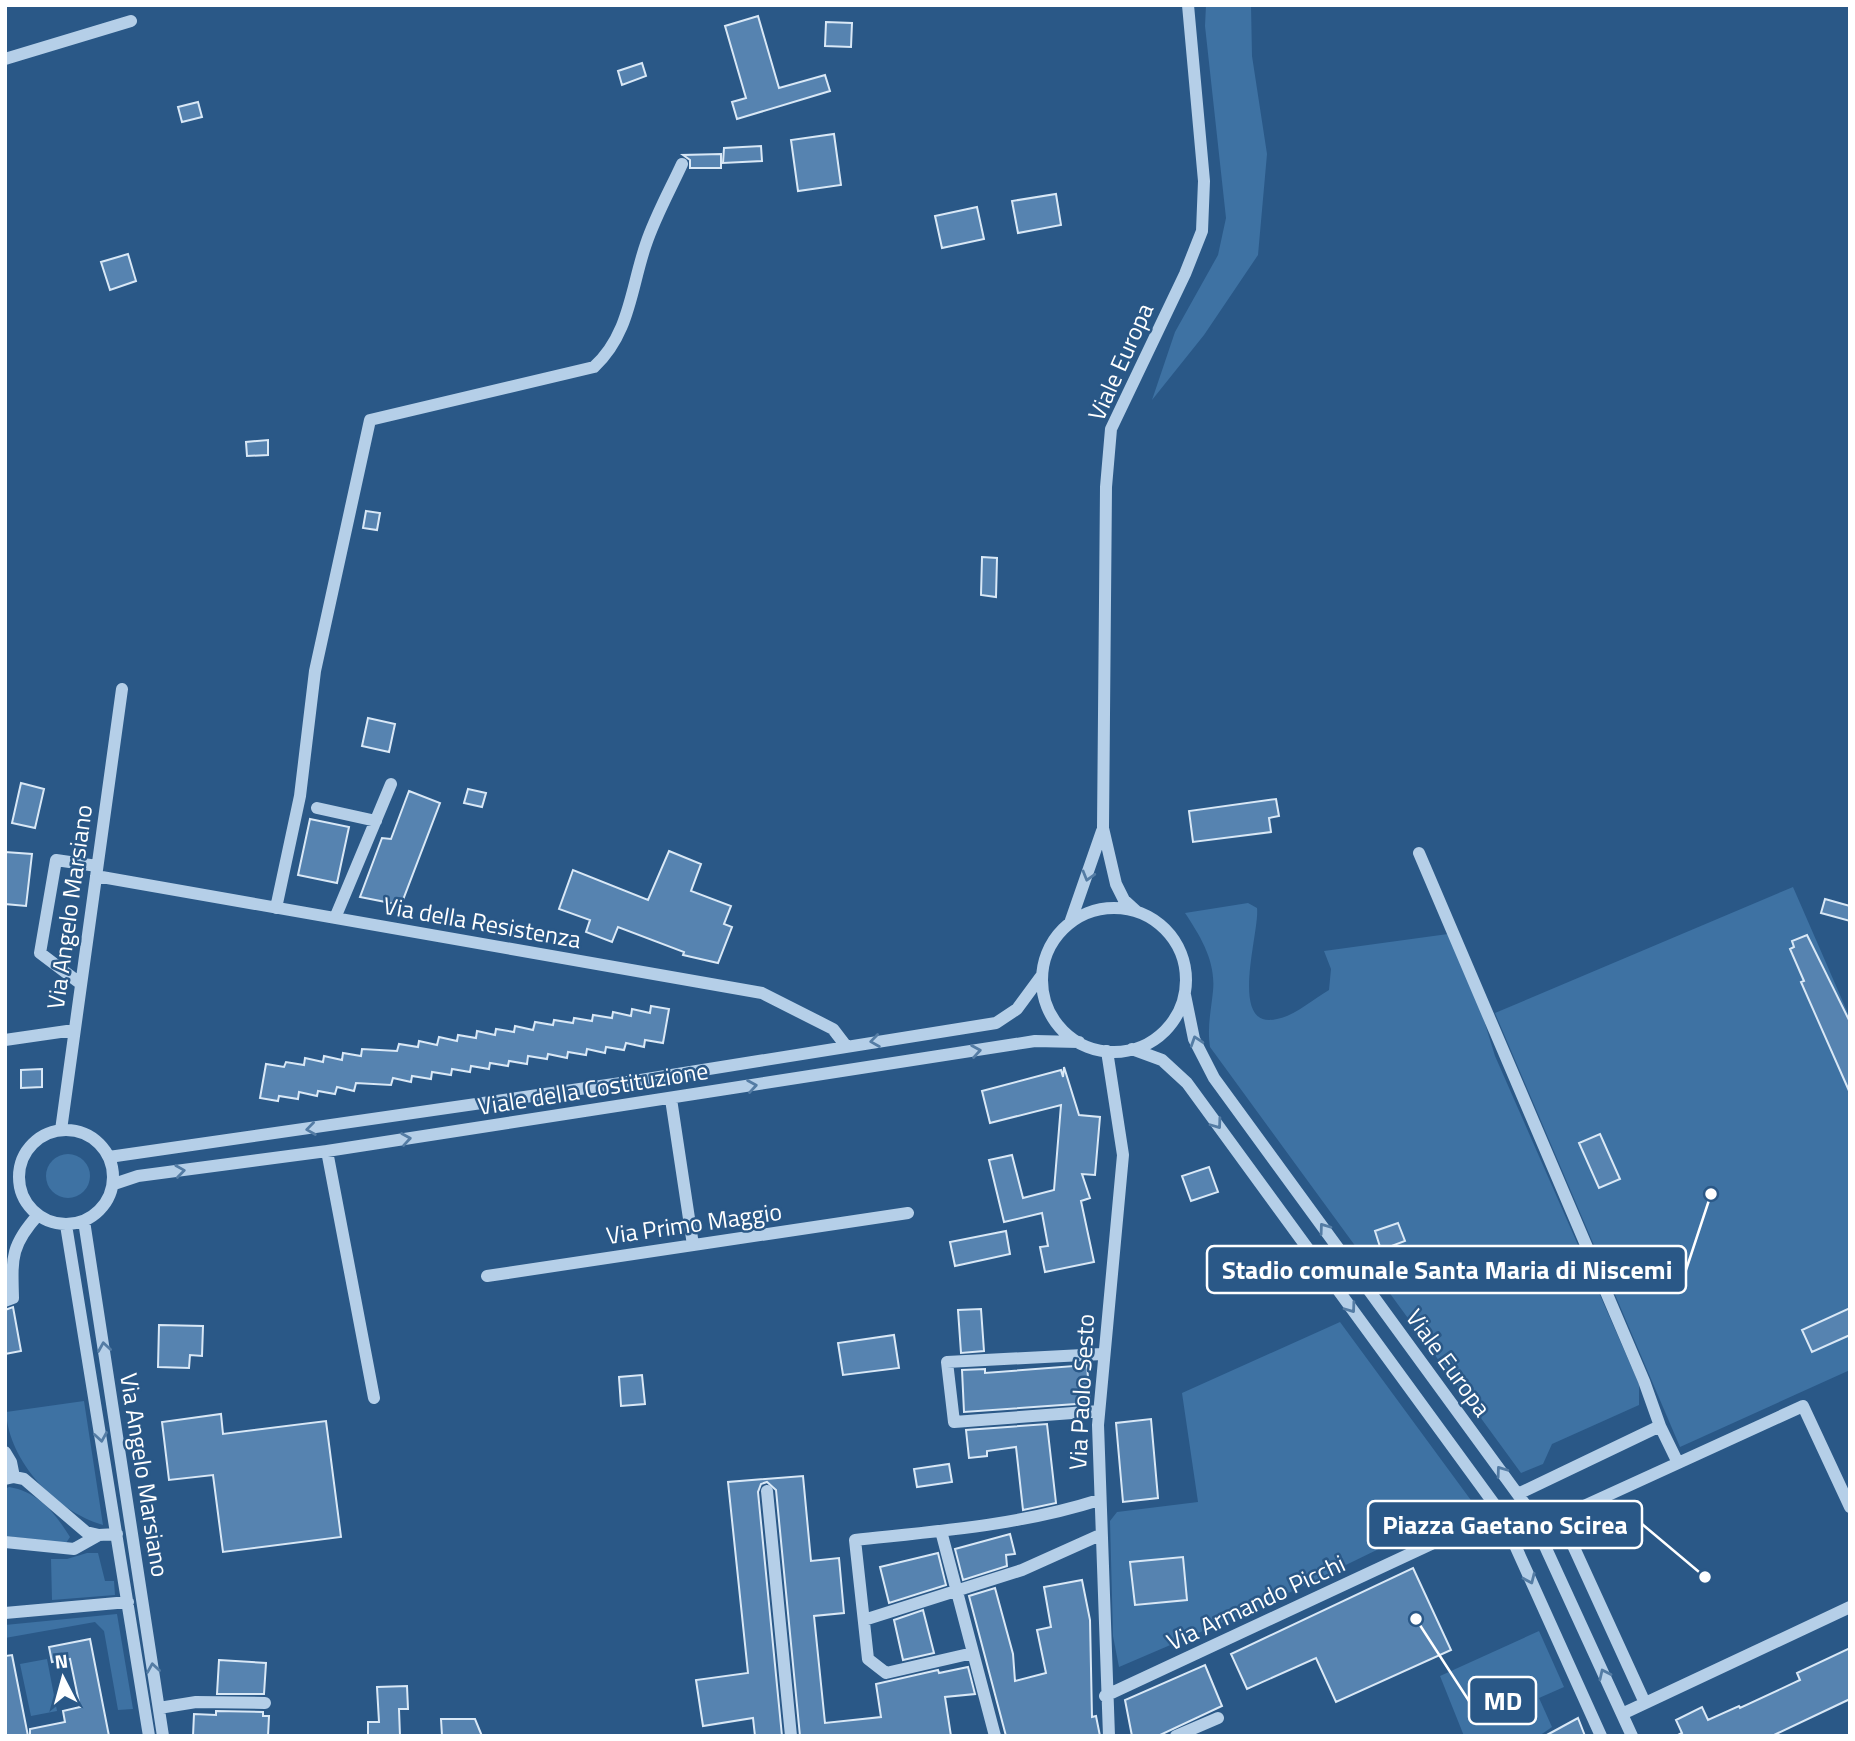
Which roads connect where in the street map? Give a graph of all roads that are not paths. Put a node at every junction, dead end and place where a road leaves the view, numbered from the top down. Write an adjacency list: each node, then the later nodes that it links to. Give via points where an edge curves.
1 (1188, 5): 9 (street, Viale Europa, via 1204,181 1202,231 1111,429 1106,487)
2 (131, 21): 3 (street)
3 (5, 59)
4 (682, 164): 12 (street, via 646,244 628,314 608,355 594,367 370,420 315,671 300,796)
5 (122, 689): 11 (street, Via Angelo Marsiano)
6 (391, 784): 8 (street)
7 (317, 808): 8 (street)
8 (376, 821): 14 (street)
9 (1103, 828): 13 (street, Viale Europa, via 1116,884 1124,901); 15 (street, Viale Europa, one-way to 15)
10 (1419, 853): 41 (street)
11 (97, 871): 12 (street, Via della Resistenza); 17 (street, Via Angelo Marsiano); 17 (street, Via della Resistenza, via 57,860 40,953)
12 (276, 908): 14 (street, Via della Resistenza)
13 (1136, 911): 15 (street, via 1095,910); 18 (street, via 1171,935 1186,974)
14 (335, 918): 22 (street, Via della Resistenza, via 762,993 833,1029)
15 (1070, 923): 16 (street, via 1046,955)
16 (1042, 975): 21 (street, via 1045,999 1055,1021); 22 (street, Viale della Costituzione, one-way to 22, via 1017,1009 996,1023)
17 (81, 984): 19 (street, Via Angelo Marsiano)
18 (1185, 995): 23 (street, via 1166,1030); 46 (street, Viale Europa, one-way to 18, via 1214,1078 1194,1039)
19 (74, 1030): 20 (street); 26 (street, Via Angelo Marsiano)
20 (5, 1040)
21 (1079, 1042): 24 (street); 25 (street, Viale della Costituzione, one-way to 21, via 1035,1041)
22 (846, 1046): 28 (street, Viale della Costituzione, one-way to 28)
23 (1132, 1049): 24 (street); 49 (street, Viale Europa, one-way to 49, via 1162,1060 1187,1083)
24 (1107, 1051): 38 (street, Via Paolo Sesto, via 1123,1155)
25 (671, 1099): 27 (street, Viale della Costituzione, one-way to 25); 35 (street)
26 (61, 1130): 28 (street, via 89,1136); 29 (street, via 36,1140)
27 (327, 1151): 30 (street, Viale della Costituzione, one-way to 27); 39 (street)
28 (109, 1157): 30 (street)
29 (12, 1176): 32 (street)
30 (114, 1184): 33 (street, via 104,1206)
31 (908, 1213): 35 (street, Via Primo Maggio)
32 (37, 1215): 34 (street); 37 (street, via 12,1254)
33 (84, 1221): 34 (street); 64 (street, Via Angelo Marsiano, one-way to 33)
34 (66, 1224): 51 (street, Via Angelo Marsiano, one-way to 51)
35 (693, 1245): 36 (street, Via Primo Maggio)
36 (487, 1276)
37 (9, 1300)
38 (1102, 1354): 40 (street, Via Paolo Sesto); 40 (street, via 947,1362 954,1422)
39 (374, 1398)
40 (1099, 1411): 47 (street, Via Paolo Sesto)
41 (1660, 1426): 43 (street); 46 (street)
42 (5, 1452): 44 (street, via 12,1462)
43 (1678, 1463): 48 (street, via 1803,1406); 63 (street, via 1560,1517)
44 (10, 1478): 52 (street, via 36,1488 86,1532)
45 (767, 1491): 69 (street)
46 (1518, 1494): 65 (street, Viale Europa, one-way to 46)
47 (1100, 1500): 50 (street, via 1057,1513); 53 (street, Via Paolo Sesto)
48 (1850, 1507)
49 (1500, 1512): 61 (street, Via Armando Picchi); 73 (street, Viale Europa, one-way to 73)
50 (941, 1531): 55 (street); 59 (street, via 855,1540)
51 (117, 1534): 52 (street); 56 (street, Via Angelo Marsiano)
52 (99, 1535): 54 (street, via 74,1549)
53 (1100, 1535): 55 (street, via 1022,1570); 61 (street, Via Paolo Sesto)
54 (5, 1542)
55 (956, 1592): 59 (street); 60 (street)
56 (128, 1602): 58 (street); 67 (street, Via Angelo Marsiano)
57 (1850, 1607): 63 (street)
58 (5, 1613)
59 (864, 1620): 60 (street, via 869,1659 886,1673)
60 (973, 1653): 70 (street)
61 (1105, 1696): 71 (street, Via Paolo Sesto)
62 (265, 1703): 64 (street, via 196,1702)
63 (1645, 1703): 65 (street)
64 (159, 1708): 68 (street, Via Angelo Marsiano)
65 (1622, 1714): 74 (street, Viale Europa)
66 (1219, 1718): 72 (street)
67 (149, 1736)
68 (163, 1736)
69 (791, 1736)
70 (995, 1736)
71 (1109, 1736)
72 (1177, 1736)
73 (1601, 1736)
74 (1632, 1736)

